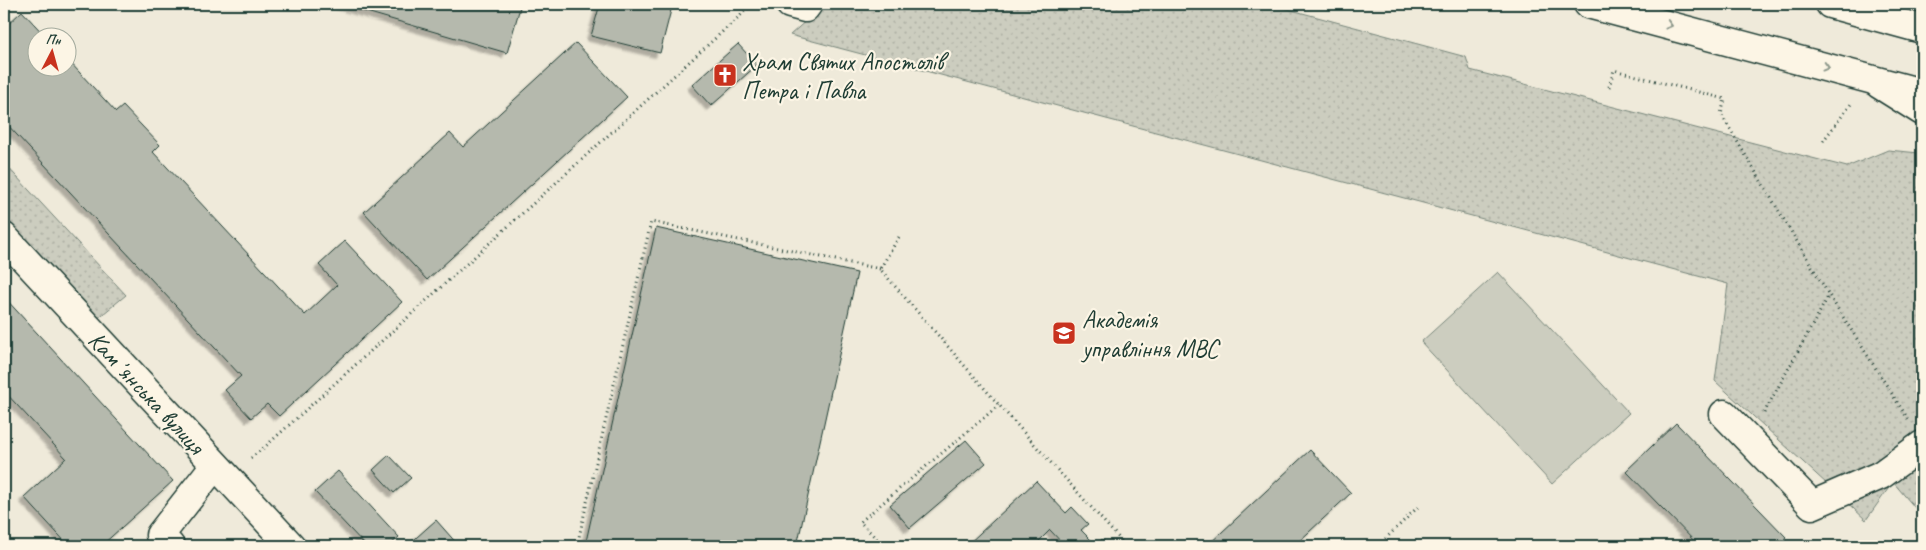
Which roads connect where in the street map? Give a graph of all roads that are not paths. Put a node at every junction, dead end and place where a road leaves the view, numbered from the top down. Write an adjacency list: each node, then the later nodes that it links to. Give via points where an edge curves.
1 (790, 4): 2 (main road, via 805,8)
2 (808, 4)
3 (1588, 4): 8 (main road, one-way to 8)
4 (1830, 4): 6 (main road)
5 (1922, 18): 6 (main road)
6 (1889, 20): 7 (main road)
7 (1922, 29)
8 (1869, 78): 9 (main road); 10 (main road)
9 (1922, 93)
10 (1922, 111)
11 (4, 237): 14 (main road, Камʼянська вулиця)
12 (1724, 414): 13 (main road, via 1812,505 1881,475)
13 (1917, 435)
14 (220, 471): 15 (main road, via 160,535); 16 (main road, Камʼянська вулиця)
15 (170, 546)
16 (291, 546)

